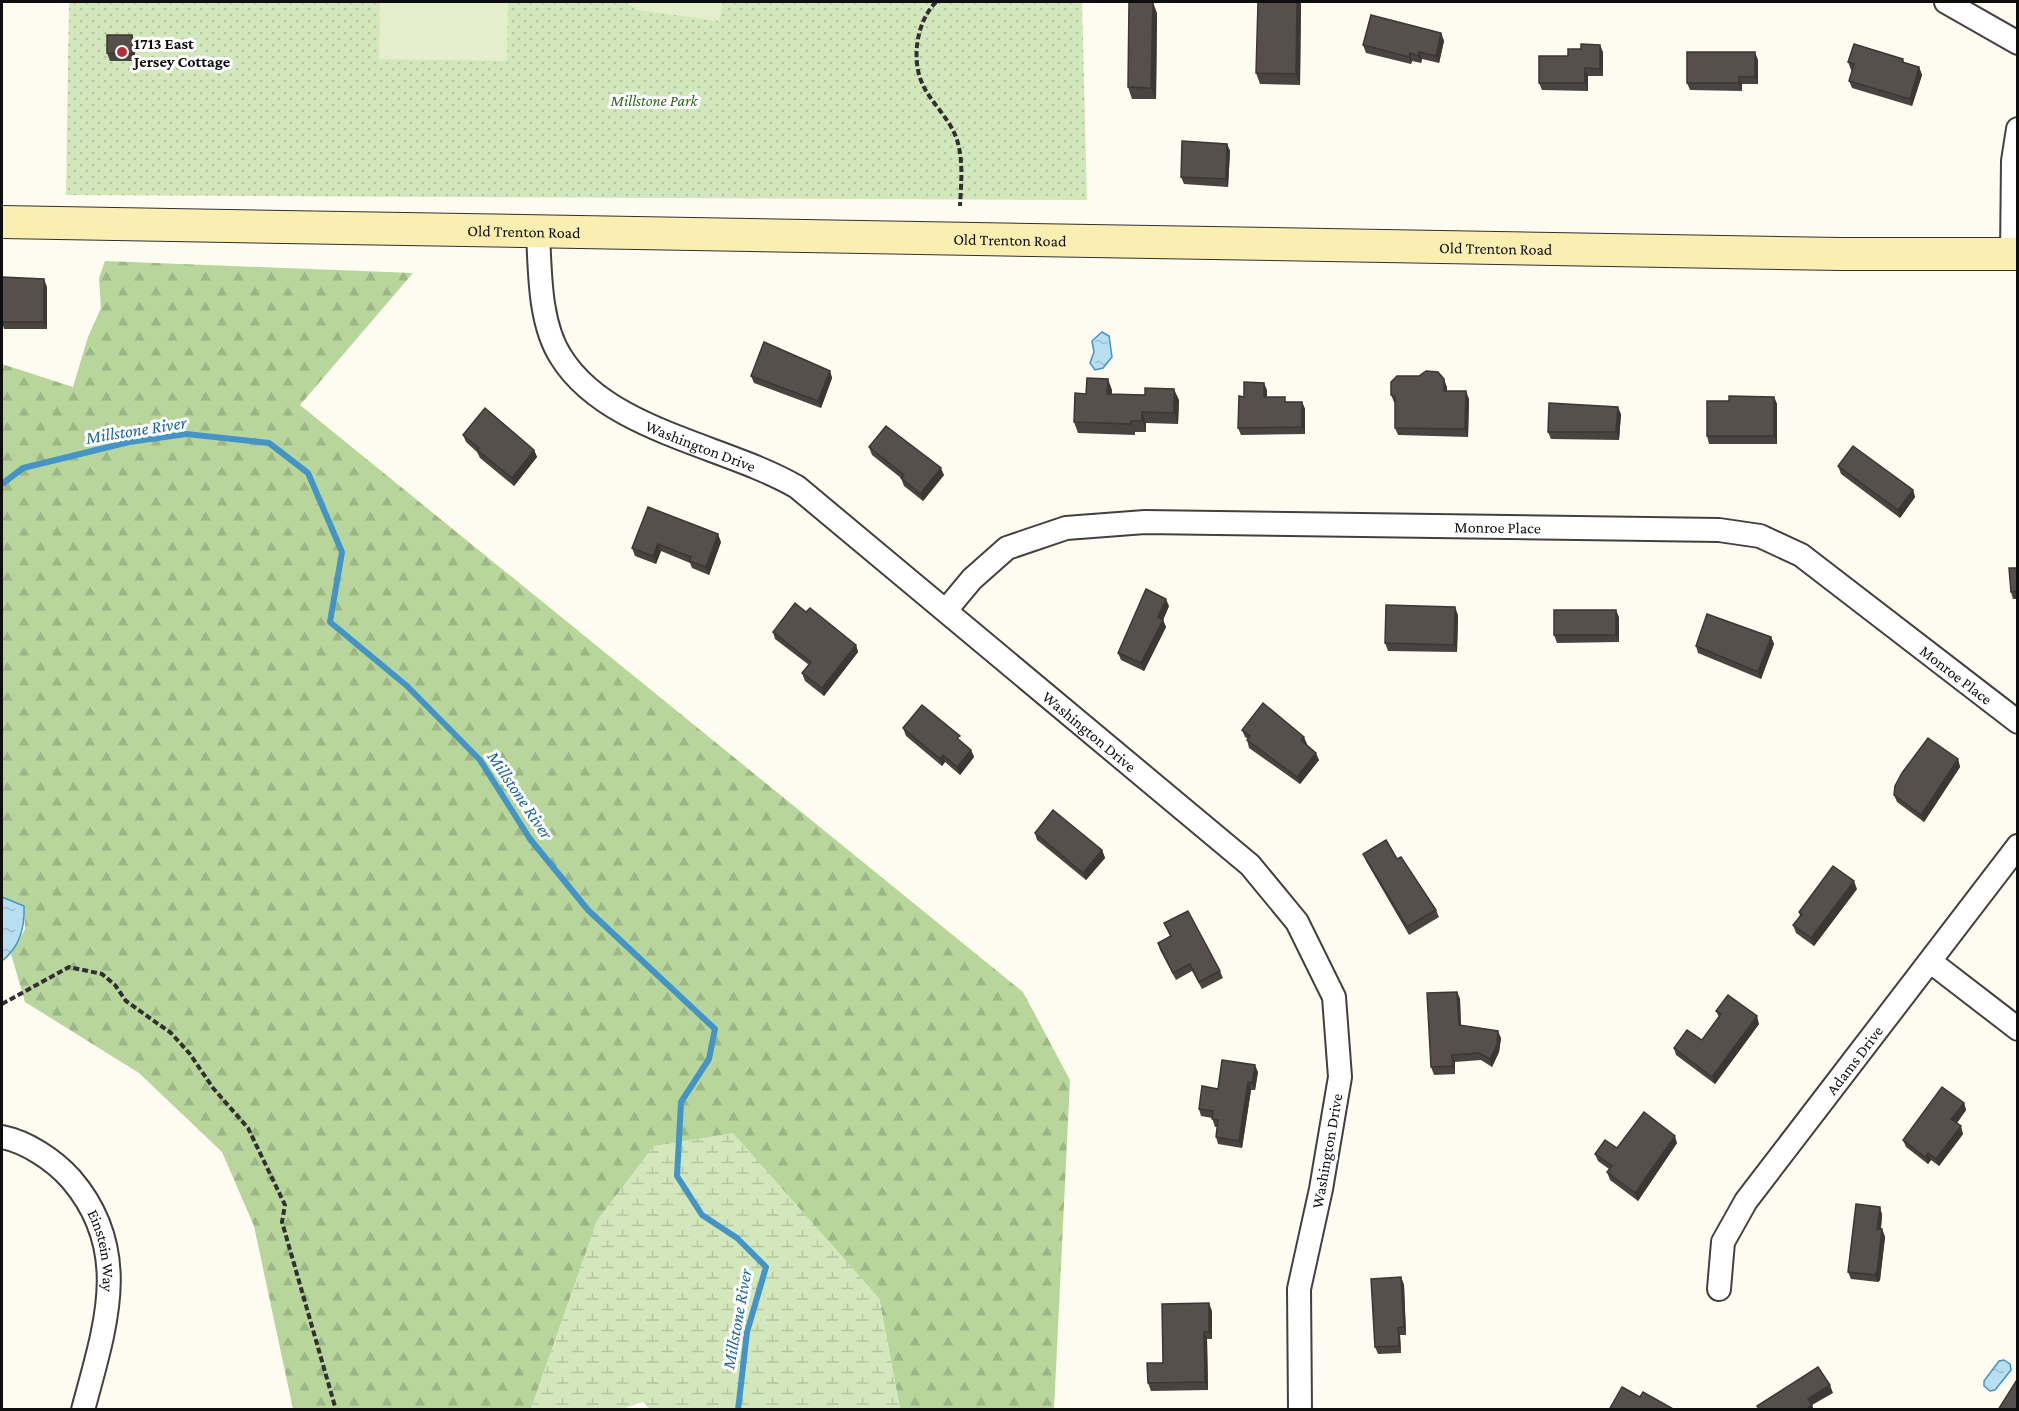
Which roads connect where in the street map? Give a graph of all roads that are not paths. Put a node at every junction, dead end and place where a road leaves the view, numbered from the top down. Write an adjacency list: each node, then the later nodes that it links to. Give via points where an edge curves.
1 (1946, 2): 2 (street)
2 (2018, 43)
3 (2018, 129): 6 (street, via 2013,161)
4 (2, 222): 5 (main road, Old Trenton Road)
5 (538, 232): 6 (main road, Old Trenton Road); 7 (street, Washington Drive, via 547,320 560,357 590,392 624,414 772,472 797,487)
6 (2015, 254)
7 (947, 609): 8 (street, Monroe Place, via 972,579 1007,548 1066,528 1145,522 1719,530 1760,536 1802,555); 15 (street, Washington Drive, via 1250,865 1297,922 1334,998 1340,1077 1299,1289)
8 (2018, 722)
9 (2018, 846): 10 (street, Adams Drive)
10 (1931, 962): 11 (street); 13 (street, Adams Drive, via 1746,1201 1723,1242)
11 (2018, 1029)
12 (2, 1137): 14 (street, Einstein Way, via 41,1153 65,1172 87,1198 103,1230 110,1269 108,1305)
13 (1719, 1289)
14 (83, 1410)
15 (1300, 1410)

